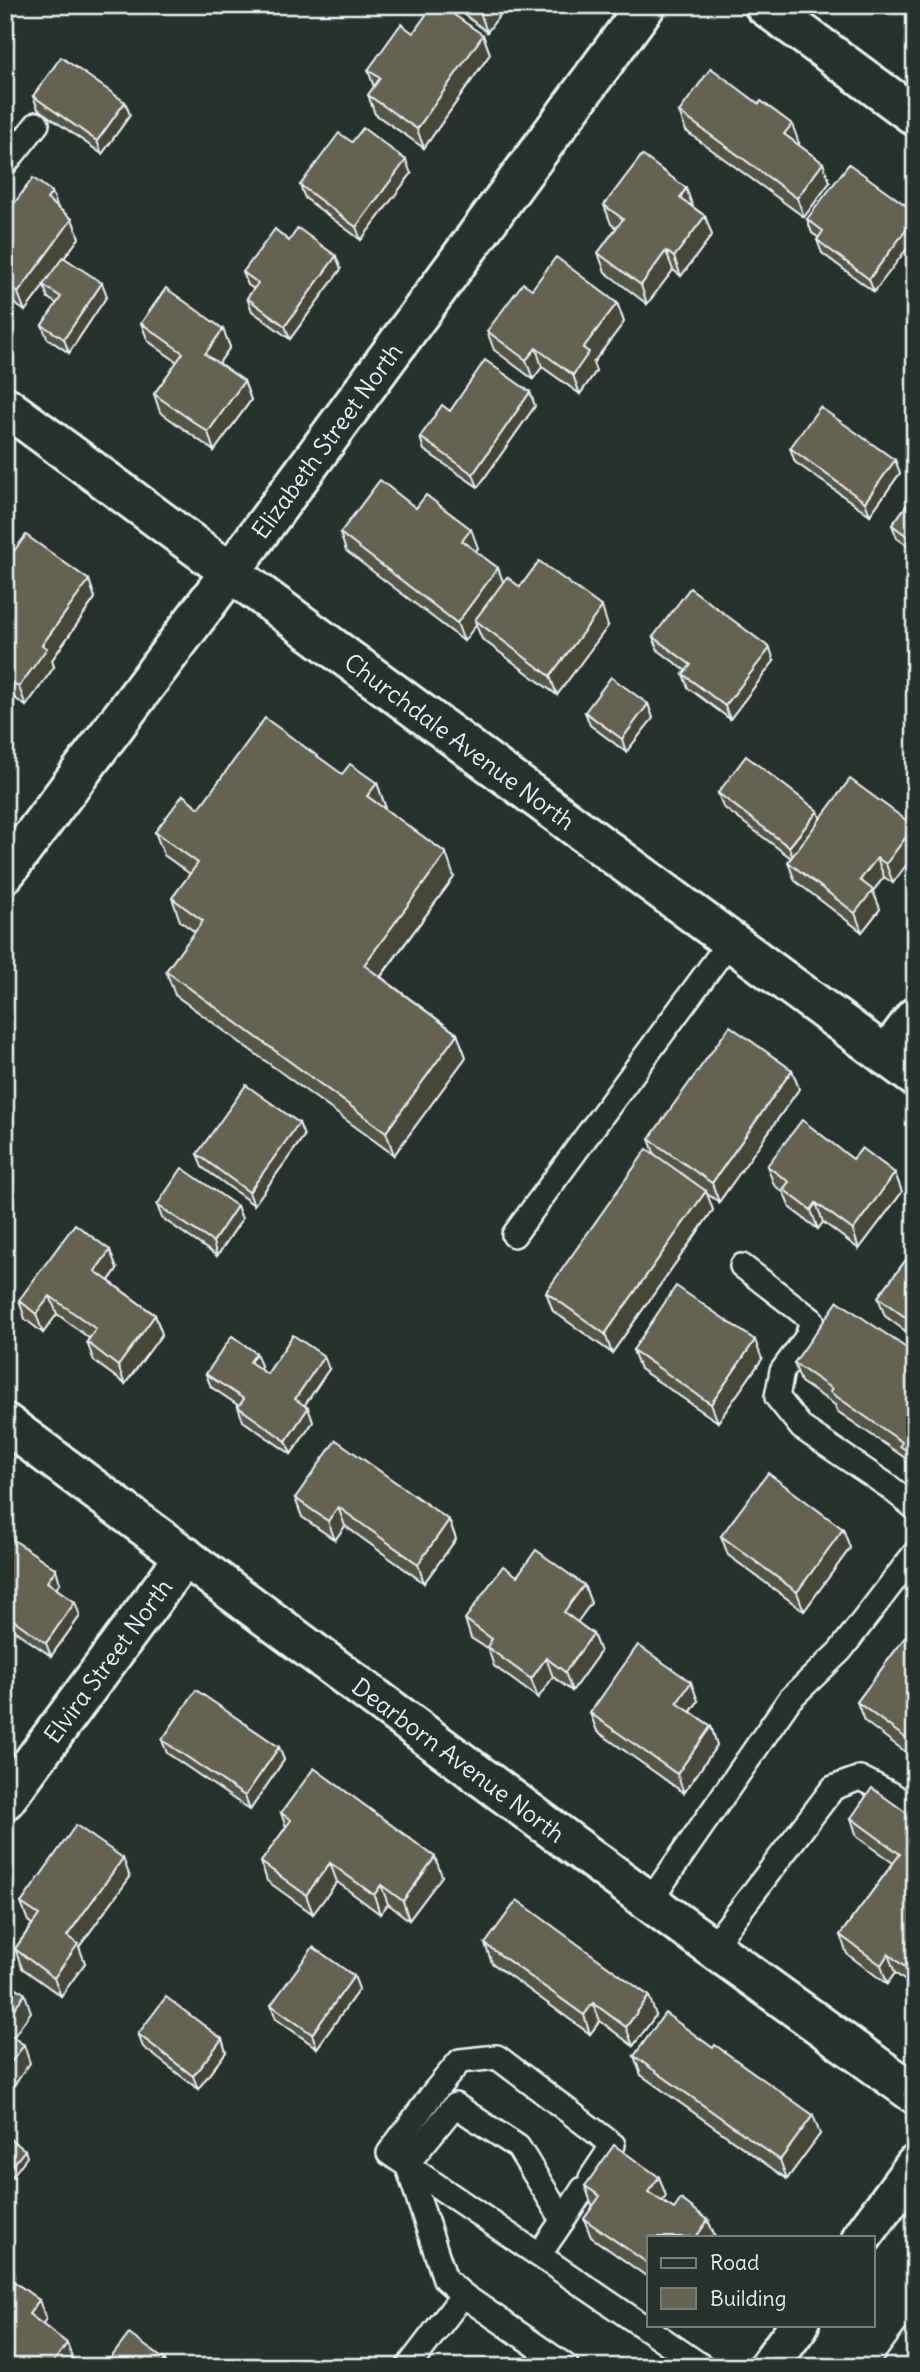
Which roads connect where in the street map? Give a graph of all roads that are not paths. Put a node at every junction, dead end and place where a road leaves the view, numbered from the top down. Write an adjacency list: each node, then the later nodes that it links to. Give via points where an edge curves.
1 (764, 5): 3 (street)
2 (644, 6): 7 (street, Elizabeth Street North)
3 (915, 116)
4 (37, 124): 5 (lane)
5 (5, 164)
6 (5, 406): 7 (street, Churchdale Avenue North)
7 (231, 571): 8 (street, Elizabeth Street North); 9 (street, Churchdale Avenue North)
8 (5, 873)
9 (730, 941): 11 (street, Churchdale Avenue North); 12 (lane)
10 (915, 1017): 11 (street)
11 (900, 1067)
12 (514, 1235)
13 (742, 1266): 15 (lane, via 812,1320 807,1337 782,1371 776,1397 802,1428)
14 (5, 1423): 17 (street, Dearborn Avenue North)
15 (915, 1508)
16 (915, 1553): 20 (lane, via 840,1651 790,1699)
17 (185, 1556): 18 (street, Elvira Street North); 20 (street, Dearborn Avenue North)
18 (5, 1800)
19 (915, 1811): 21 (lane, via 860,1778 832,1788)
20 (650, 1901): 21 (street, Dearborn Avenue North)
21 (712, 1947): 22 (street, Dearborn Avenue North)
22 (915, 2094)
23 (407, 2164): 25 (lane, via 455,2105 518,2147); 25 (lane, via 389,2153 434,2092 460,2062 497,2057 613,2145); 27 (lane); 28 (lane, via 445,2279)
24 (915, 2165): 26 (street)
25 (563, 2220): 27 (lane)
26 (863, 2236)
27 (539, 2255): 34 (lane)
28 (463, 2295): 32 (lane); 33 (lane)
29 (798, 2326): 31 (street)
30 (915, 2339): 35 (lane)
31 (772, 2365)
32 (408, 2367)
33 (567, 2367)
34 (703, 2367)
35 (894, 2367)

